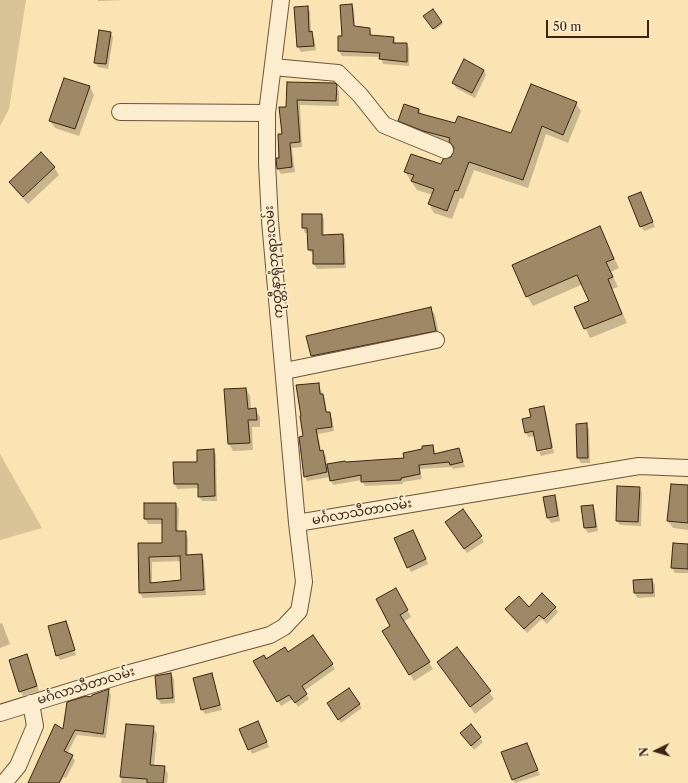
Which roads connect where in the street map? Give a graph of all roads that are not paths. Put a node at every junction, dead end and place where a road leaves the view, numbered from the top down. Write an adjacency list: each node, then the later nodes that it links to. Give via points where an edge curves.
1 (280, 0): 2 (street, ကုတ္တီနာရုံဘုရားလမ်း)
2 (273, 67): 4 (street, ကုတ္တီနာရုံဘုရားလမ်း); 5 (street, via 338,73 384,125)
3 (120, 112): 4 (street)
4 (267, 114): 7 (street, ကုတ္တီနာရုံဘုရားလမ်း, via 270,221)
5 (445, 150)
6 (436, 340): 7 (street)
7 (285, 371): 9 (street, ကုတ္တီနာရုံဘုရားလမ်း)
8 (688, 468): 9 (street, မင်္ဂလာသီတာလမ်း, via 640,466)
9 (297, 523): 10 (street, မင်္ဂလာသီတာလမ်း, via 304,582 299,612 284,627 270,635)
10 (31, 703): 11 (street, မင်္ဂလာသီတာလမ်း); 12 (street, via 35,726 18,766)
11 (0, 713)
12 (4, 783)

